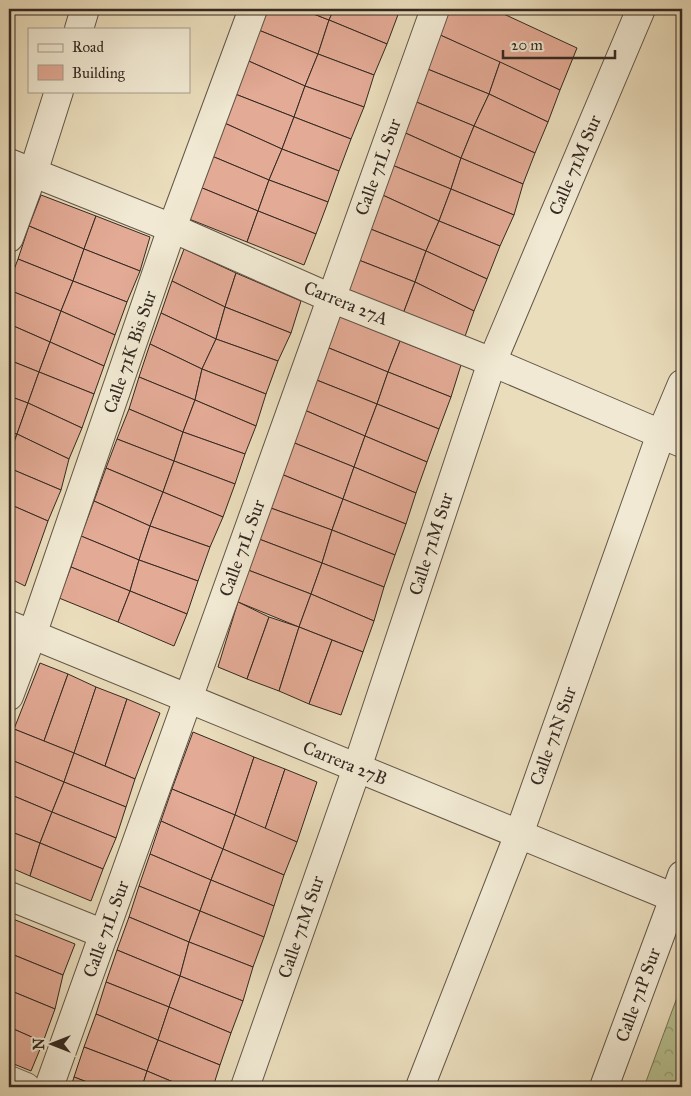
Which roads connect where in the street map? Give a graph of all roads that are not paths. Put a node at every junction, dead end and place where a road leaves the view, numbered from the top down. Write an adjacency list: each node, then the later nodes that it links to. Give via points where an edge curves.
1 (85, 9): 5 (street)
2 (253, 9): 8 (street, Calle 71K Bis Sur)
3 (435, 9): 10 (street, Calle 71L Sur)
4 (641, 9): 11 (street, Calle 71M Sur)
5 (79, 28)
6 (59, 92): 7 (street)
7 (21, 168): 8 (street, Carrera 27A); 9 (street)
8 (172, 228): 10 (street, Carrera 27A); 14 (street, Calle 71K Bis Sur)
9 (9, 238)
10 (331, 298): 11 (street, Carrera 27A); 16 (street, Calle 71L Sur)
11 (492, 362): 13 (street, Carrera 27A); 17 (street, Calle 71M Sur)
12 (682, 384): 13 (street, Calle 71N Sur)
13 (672, 438): 18 (street, Calle 71N Sur)
14 (20, 630): 15 (street, Calle 71K Bis Sur); 16 (street, Carrera 27B)
15 (9, 696)
16 (188, 699): 17 (street, Carrera 27B); 21 (street, Calle 71L Sur)
17 (357, 768): 18 (street, Carrera 27B); 25 (street, Calle 71M Sur)
18 (518, 834): 19 (street, Carrera 27B); 26 (street, Calle 71N Sur)
19 (679, 891): 27 (street, Calle 71P Sur)
20 (9, 896): 21 (street)
21 (104, 934): 24 (street, Calle 71L Sur)
22 (9, 1080): 23 (street)
23 (26, 1087)
24 (49, 1087)
25 (244, 1087)
26 (420, 1087)
27 (604, 1087)

